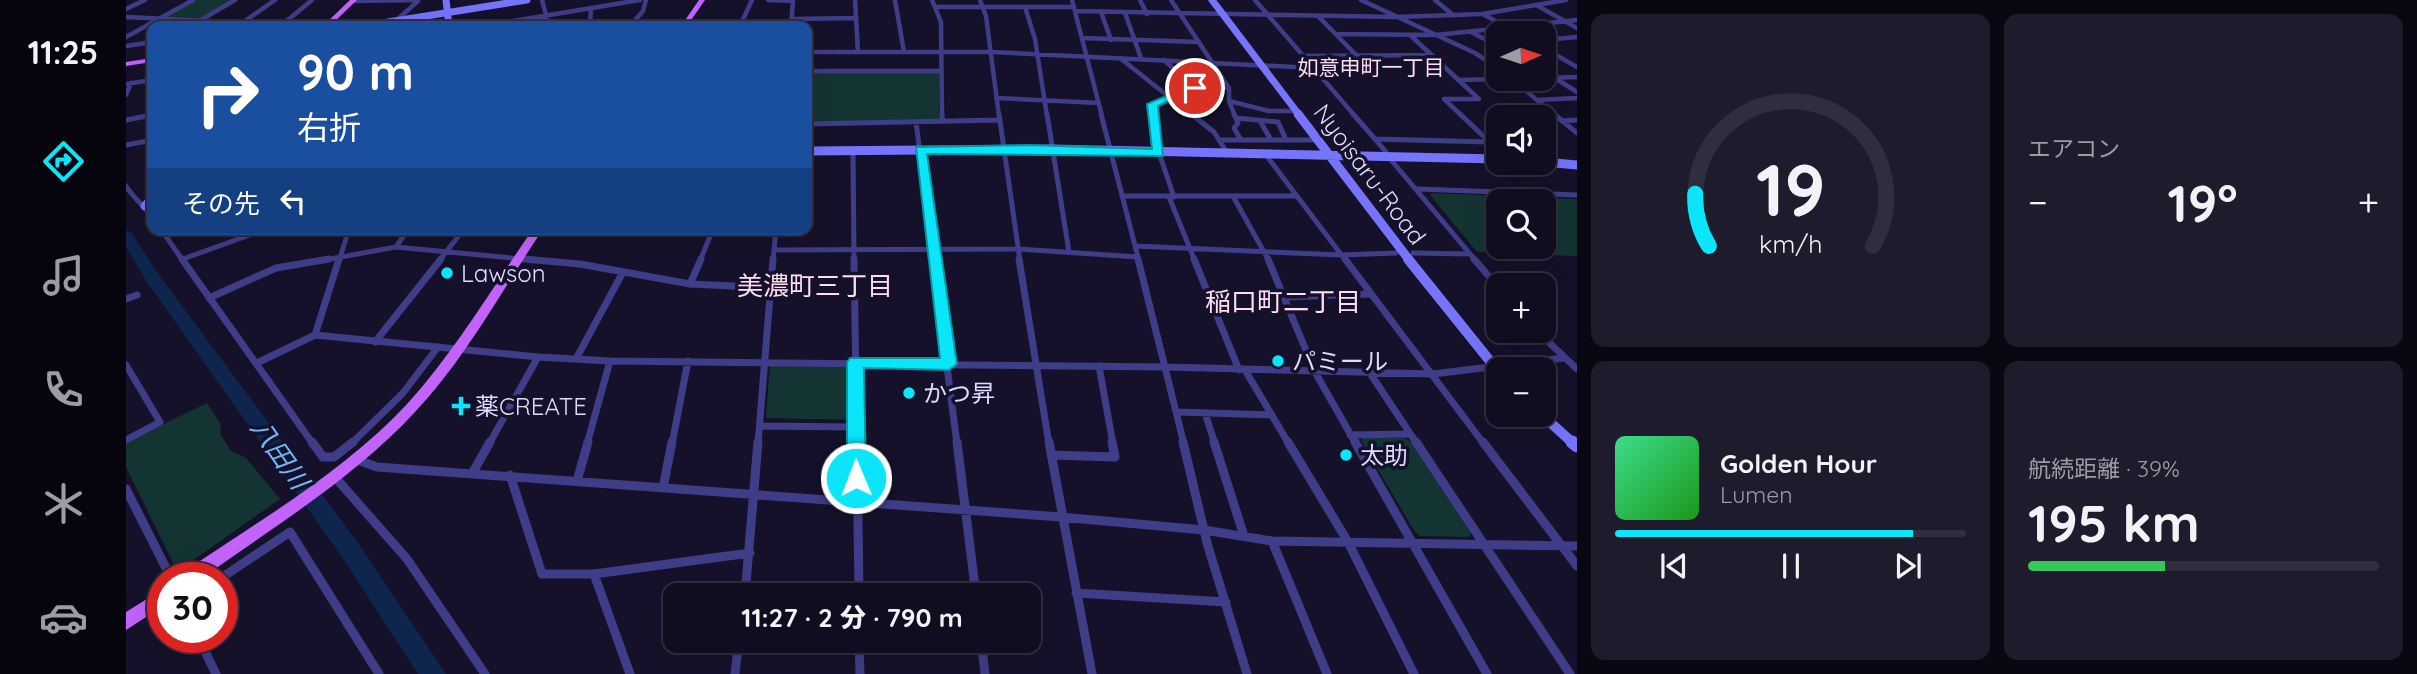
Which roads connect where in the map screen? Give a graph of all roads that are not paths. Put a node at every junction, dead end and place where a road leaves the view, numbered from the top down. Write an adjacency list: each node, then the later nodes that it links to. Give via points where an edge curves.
1 (145, 0): 35 (street)
2 (193, 0): 50 (street)
3 (235, 0): 56 (street)
4 (275, 0): 57 (street)
5 (312, 0): 58 (street)
6 (388, 0): 7 (street); 27 (street)
7 (417, 0): 60 (street)
8 (446, 0): 38 (street)
9 (527, 0): 38 (street)
10 (542, 0): 42 (street)
11 (640, 0): 34 (street)
12 (646, 0): 66 (street)
13 (702, 0): 67 (main road)
14 (752, 0): 68 (street)
15 (768, 0): 28 (street)
16 (866, 0): 29 (street)
17 (895, 0): 91 (street)
18 (932, 0): 32 (street)
19 (1072, 0): 36 (street)
20 (1140, 0): 40 (street)
21 (1171, 0): 43 (street)
22 (1212, 0): 45 (street, Nyoisaru-Road)
23 (1255, 0): 46 (street)
24 (1361, 0): 49 (street)
25 (1435, 0): 44 (street)
26 (1566, 0): 31 (street)
27 (353, 1): 59 (main road)
28 (793, 1): 52 (street)
29 (855, 1): 51 (street)
30 (982, 4): 32 (street); 33 (street); 93 (street)
31 (1538, 5): 41 (street); 70 (street)
32 (935, 7): 92 (street, via 941,22)
33 (1025, 7): 36 (street); 94 (street)
34 (591, 8): 42 (street); 65 (street)
35 (126, 9)
36 (1075, 9): 37 (street); 81 (street)
37 (1101, 12): 39 (street); 83 (street)
38 (447, 13): 61 (street); 62 (street)
39 (1125, 13): 40 (street); 85 (street)
40 (1147, 14): 43 (street)
41 (1482, 14): 44 (street); 69 (street)
42 (546, 15): 63 (street); 64 (street)
43 (1182, 15): 45 (street); 86 (street)
44 (1453, 15): 49 (street)
45 (1225, 16): 46 (street); 107 (street, Nyoisaru-Road)
46 (1269, 16): 47 (street); 98 (street)
47 (1318, 16): 49 (street); 76 (street)
48 (126, 17): 50 (street)
49 (1398, 17): 78 (street)
50 (160, 18): 54 (street); 55 (street)
51 (856, 18): 52 (street); 90 (street)
52 (792, 19)
53 (1577, 20): 70 (street)
54 (155, 21)
55 (179, 21)
56 (203, 21)
57 (245, 21)
58 (288, 21)
59 (331, 21)
60 (400, 21)
61 (408, 21)
62 (448, 21)
63 (512, 21)
64 (548, 21)
65 (590, 21)
66 (634, 21)
67 (687, 21)
68 (742, 21)
69 (1494, 21)
70 (1565, 21): 71 (street); 73 (street)
71 (1556, 22)
72 (147, 25): 79 (street)
73 (1577, 28)
74 (1486, 30): 75 (street)
75 (1471, 32): 78 (street); 84 (street)
76 (1336, 34): 77 (street); 100 (street)
77 (1410, 35): 78 (street); 95 (street)
78 (1436, 35): 103 (street)
79 (126, 37)
80 (1577, 37): 82 (street)
81 (1082, 38): 83 (street); 97 (street)
82 (1556, 39)
83 (1111, 40): 85 (street)
84 (1486, 40)
85 (1136, 41): 86 (street); 101 (street)
86 (1199, 42): 105 (street)
87 (147, 43): 88 (street)
88 (126, 46)
89 (812, 52): 90 (street)
90 (858, 52): 91 (street)
91 (904, 52): 92 (street)
92 (941, 52): 93 (street); 111 (street)
93 (991, 52): 94 (street); 124 (street)
94 (1037, 53): 97 (street); 126 (street)
95 (1432, 55): 100 (street); 115 (street)
96 (1556, 55): 108 (street)
97 (1087, 56): 99 (street); 129 (street)
98 (1304, 56): 100 (street); 109 (street)
99 (1118, 57): 101 (street); 123 (street)
100 (1357, 57)
101 (1141, 58): 102 (street)
102 (1164, 60): 105 (street); 118 (street)
103 (1486, 60)
104 (147, 61): 106 (main road)
105 (1213, 62): 107 (street); 119 (street)
106 (126, 64)
107 (1262, 65): 109 (street); 130 (street, Nyoisaru-Road)
108 (1577, 67)
109 (1314, 68): 142 (street)
110 (812, 71): 111 (street)
111 (941, 71): 136 (street)
112 (1556, 78): 113 (street); 121 (street)
113 (1577, 78)
114 (1486, 79): 115 (street)
115 (1458, 80): 143 (street, via 1479,99 1444,99)
116 (147, 81): 117 (street)
117 (128, 84): 122 (street)
118 (1195, 88): 119 (street); 123 (street)
119 (1229, 88): 128 (street)
120 (1526, 91): 127 (street)
121 (1577, 92)
122 (126, 95)
123 (1170, 97): 144 (street); 159 (street, via 1152,104)
124 (996, 98): 126 (street); 134 (street)
125 (1577, 99): 127 (street)
126 (1044, 100): 129 (street); 153 (street)
127 (1537, 100): 138 (street)
128 (1229, 101): 130 (street, via 1269,111); 132 (street)
129 (1099, 103): 157 (street)
130 (1296, 111): 148 (street, Nyoisaru-Road)
131 (147, 116): 133 (street)
132 (1236, 118): 137 (street); 145 (street, via 1234,128)
133 (126, 120)
134 (999, 120): 136 (street); 152 (street)
135 (1577, 120): 138 (street)
136 (943, 121): 139 (street)
137 (1260, 121): 146 (street); 147 (street, via 1278,122)
138 (1562, 121): 141 (street)
139 (916, 122): 140 (street); 154 (street)
140 (812, 124)
141 (1577, 133)
142 (1375, 139): 150 (street); 158 (street)
143 (1486, 139)
144 (1219, 140): 145 (street); 160 (street)
145 (1241, 140): 146 (street)
146 (1270, 140): 147 (street)
147 (1286, 140): 148 (street)
148 (1318, 140): 162 (street, Nyoisaru-Road)
149 (147, 141): 151 (street)
150 (1486, 142)
151 (126, 145)
152 (1004, 149): 153 (street); 154 (street); 187 (street)
153 (1052, 149): 157 (street); 192 (street)
154 (921, 150): 156 (street); 186 (street)
155 (812, 151): 156 (street)
156 (853, 152): 189 (street)
157 (1111, 152): 159 (street); 170 (street)
158 (1386, 152)
159 (1159, 153): 160 (street); 172 (street)
160 (1228, 154): 161 (street)
161 (1266, 155): 162 (street); 171 (street)
162 (1331, 156): 163 (street); 216 (street, Nyoisaru-Road)
163 (1486, 159)
164 (1392, 161): 168 (street)
165 (1556, 163): 166 (street)
166 (1577, 165)
167 (126, 186): 174 (street, via 137,202)
168 (1418, 189): 169 (street); 195 (street)
169 (1577, 195)
170 (1122, 196): 172 (street); 183 (street)
171 (1297, 196): 173 (street); 196 (street)
172 (1172, 197): 173 (street); 185 (street)
173 (1234, 198): 191 (street)
174 (147, 204)
175 (165, 235): 200 (street)
176 (249, 235): 200 (street)
177 (347, 235): 197 (street)
178 (404, 235): 184 (street)
179 (459, 235): 190 (street)
180 (534, 235): 198 (main road)
181 (710, 235): 203 (street)
182 (776, 235): 188 (street)
183 (1135, 246): 185 (street); 199 (street)
184 (396, 247): 190 (street); 197 (street)
185 (1191, 248): 191 (street); 231 (street)
186 (934, 249): 187 (street); 189 (street); 225 (street)
187 (1018, 249): 192 (street); 227 (street)
188 (775, 250): 189 (street); 204 (street)
189 (853, 250): 223 (street)
190 (447, 251): 198 (street); 211 (street)
191 (1265, 251): 196 (street); 207 (street)
192 (1069, 253): 199 (street)
193 (1396, 253): 196 (street)
194 (1413, 253): 195 (street)
195 (1470, 254): 202 (street)
196 (1341, 255): 205 (street)
197 (340, 257): 208 (street, via 276,268); 210 (street)
198 (519, 257): 201 (street); 214 (main road)
199 (1138, 257): 229 (street)
200 (183, 259): 208 (street)
201 (623, 272): 203 (street); 218 (street)
202 (1486, 273)
203 (690, 284): 204 (street)
204 (772, 288): 222 (street)
205 (1371, 294): 207 (street); 235 (street)
206 (137, 295): 209 (street)
207 (1284, 297): 233 (street)
208 (209, 298): 224 (street)
209 (126, 299)
210 (315, 335): 211 (street); 224 (street)
211 (375, 342): 213 (street)
212 (1549, 343): 217 (street)
213 (438, 347): 214 (street); 224 (street, via 374,426 334,457 323,457)
214 (456, 349): 215 (street); 247 (main road, via 412,407)
215 (538, 357): 218 (street); 248 (street)
216 (1486, 357)
217 (1564, 358): 219 (street); 230 (street)
218 (576, 359): 220 (street)
219 (1556, 359)
220 (610, 361): 221 (street); 251 (street)
221 (688, 361): 222 (street); 252 (street)
222 (766, 361): 223 (street); 239 (street)
223 (855, 362): 225 (street); 240 (street)
224 (257, 363)
225 (949, 364): 227 (street); 256 (street)
226 (126, 365): 244 (street, via 160,422)
227 (1036, 365): 228 (street); 246 (street)
228 (1099, 366): 229 (street); 246 (street, via 1115,457)
229 (1166, 367): 231 (street); 236 (street)
230 (1577, 369)
231 (1242, 370): 233 (street); 238 (street)
232 (1486, 370): 235 (street)
233 (1315, 372): 234 (street); 242 (street)
234 (1370, 373): 235 (street); 243 (street)
235 (1433, 374): 264 (street)
236 (1177, 412): 237 (street); 258 (street)
237 (1205, 413): 238 (street); 259 (street)
238 (1272, 415): 261 (street)
239 (760, 426): 240 (street); 254 (street)
240 (855, 427): 255 (street)
241 (1556, 427): 245 (street)
242 (1350, 435): 243 (street); 262 (street)
243 (1410, 435): 263 (street)
244 (126, 440)
245 (1577, 446)
246 (1051, 455): 257 (street)
247 (354, 458): 248 (street, via 377,467); 250 (main road)
248 (473, 472): 249 (street)
249 (510, 475): 251 (street); 271 (street, via 542,574)
250 (328, 479): 268 (main road); 285 (street, via 407,559)
251 (577, 481): 252 (street)
252 (663, 488): 254 (street)
253 (126, 489): 267 (street)
254 (753, 495): 255 (street); 266 (street)
255 (857, 503): 256 (street); 273 (street)
256 (967, 512): 257 (street); 274 (street)
257 (1061, 517): 258 (street); 275 (street)
258 (1204, 530): 259 (street); 276 (street)
259 (1244, 536): 260 (street)
260 (1272, 541): 261 (street); 292 (street)
261 (1348, 542): 262 (street); 293 (street)
262 (1412, 544): 263 (street); 294 (street)
263 (1484, 545): 264 (street); 295 (street)
264 (1562, 545): 265 (street); 269 (street)
265 (1577, 546)
266 (750, 553): 271 (street); 272 (street)
267 (163, 562)
268 (211, 562)
269 (1577, 566)
270 (238, 567): 284 (street, via 290,533)
271 (594, 574): 286 (street)
272 (746, 583)
273 (859, 583)
274 (975, 583)
275 (1076, 593): 276 (street); 290 (street)
276 (1226, 602): 291 (street)
277 (147, 607): 278 (main road)
278 (126, 622)
279 (206, 653): 283 (street)
280 (738, 653): 287 (street)
281 (859, 653): 288 (street)
282 (983, 653): 289 (street)
283 (216, 674)
284 (379, 674)
285 (485, 674)
286 (630, 674)
287 (736, 674)
288 (860, 674)
289 (985, 674)
290 (1092, 674)
291 (1248, 674)
292 (1327, 674)
293 (1414, 674)
294 (1487, 674)
295 (1570, 674)

